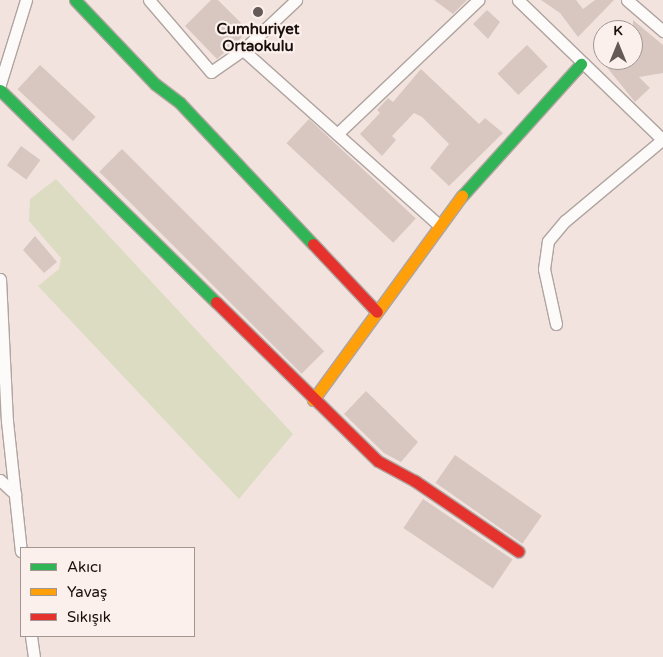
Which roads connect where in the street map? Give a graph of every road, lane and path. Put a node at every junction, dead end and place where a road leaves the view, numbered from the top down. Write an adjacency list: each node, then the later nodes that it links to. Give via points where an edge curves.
1 (26, 0): 11 (street)
2 (75, 0): 17 (street, via 155,84 180,103)
3 (149, 0): 9 (street, via 211,72)
4 (296, 0): 9 (street)
5 (478, 0): 13 (street)
6 (518, 0): 10 (street)
7 (627, 0): 8 (street)
8 (663, 31)
9 (243, 50): 13 (street)
10 (581, 64): 14 (street); 15 (street, via 473,180)
11 (0, 84)
12 (0, 90): 19 (street, via 61,146)
13 (337, 134): 15 (street)
14 (662, 139): 18 (street, via 565,222 548,241 544,269)
15 (440, 226): 17 (street)
16 (0, 279): 21 (street)
17 (378, 312): 19 (street)
18 (556, 324)
19 (313, 400): 23 (street, via 378,461 416,481)
20 (0, 480): 21 (street)
21 (15, 494): 22 (street)
22 (21, 547)
23 (518, 551)
24 (31, 637): 25 (street)
25 (34, 657)

